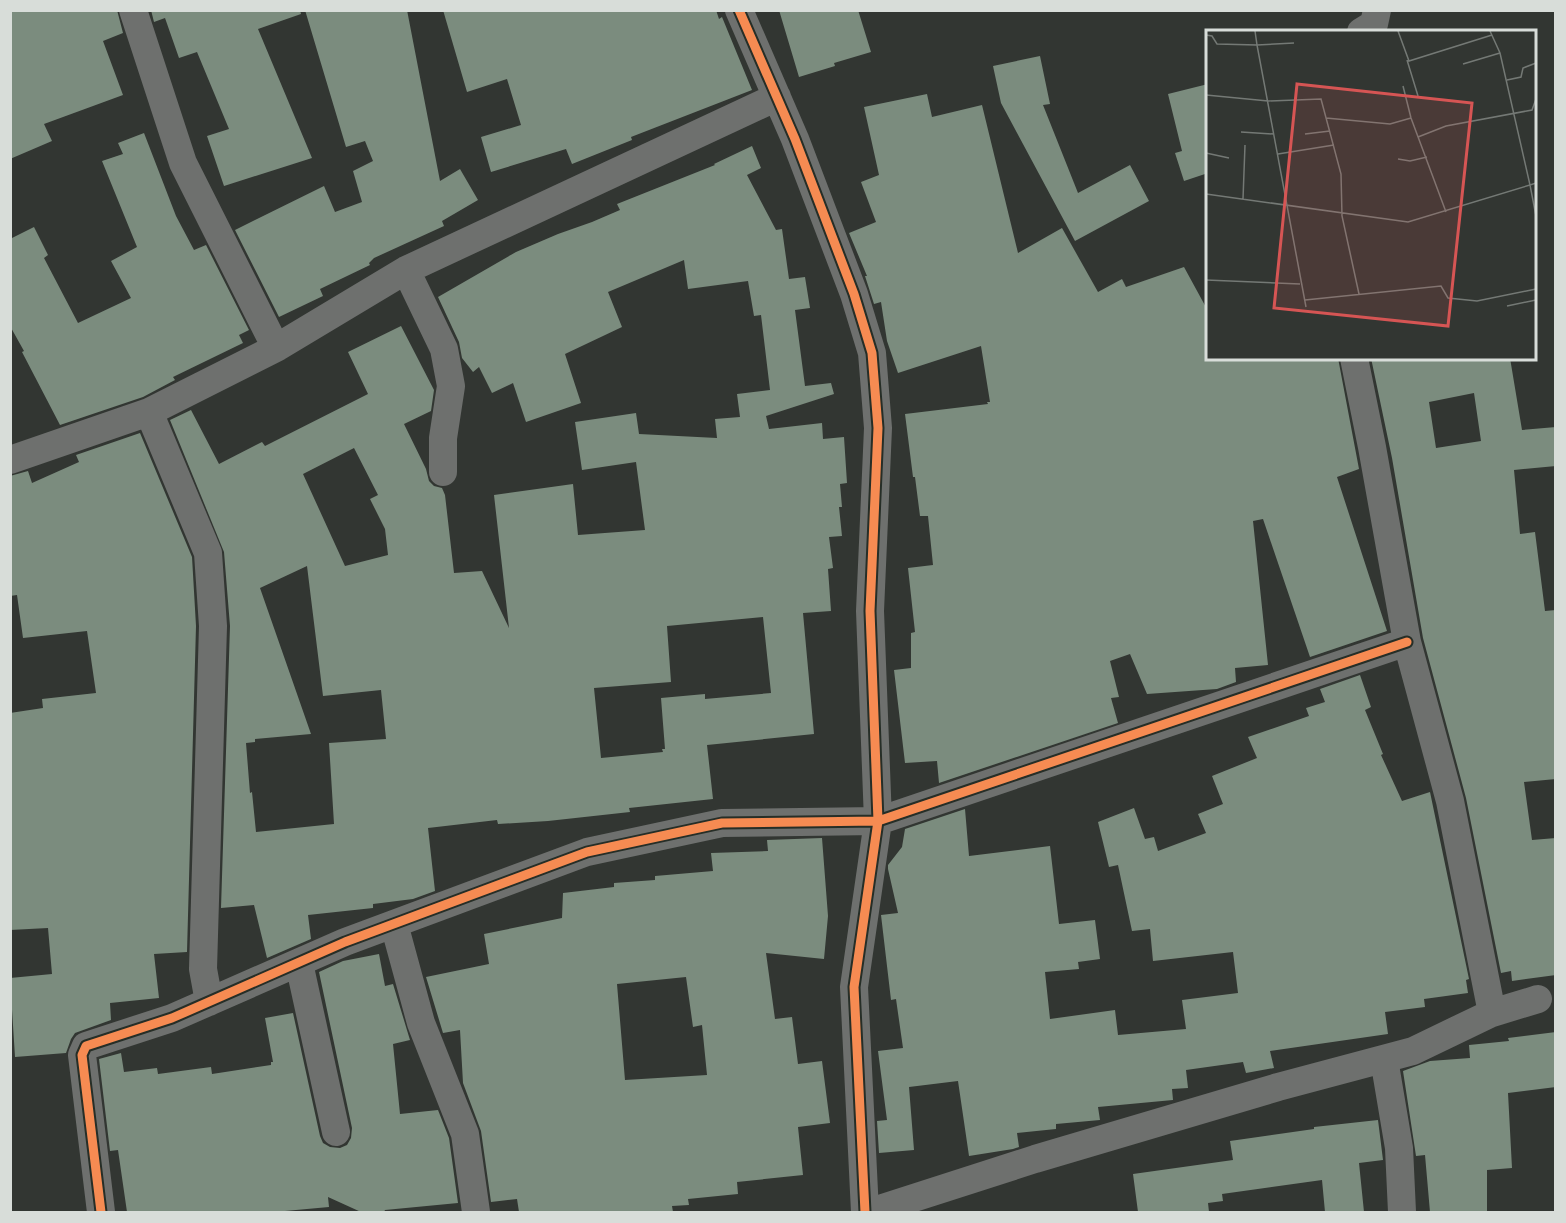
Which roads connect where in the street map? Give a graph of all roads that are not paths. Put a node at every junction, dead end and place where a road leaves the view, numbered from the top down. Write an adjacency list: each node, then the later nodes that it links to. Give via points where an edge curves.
1 (133, 10): 7 (street, via 183,163)
2 (739, 10): 5 (street)
3 (1377, 10): 4 (street, via 1374,24)
4 (1364, 30)
5 (777, 97): 6 (street); 13 (street, via 854,294 872,353 878,428 870,611)
6 (406, 270): 7 (street); 11 (street, via 444,349 451,386 443,438)
7 (276, 348): 9 (street)
8 (1354, 360): 12 (street)
9 (149, 412): 10 (street); 17 (street, via 208,554 213,626 203,969)
10 (10, 460)
11 (443, 472)
12 (1407, 642): 13 (street); 18 (street, via 1450,801)
13 (878, 821): 14 (street, via 722,823 587,852); 23 (street, via 854,987)
14 (394, 924): 15 (street); 22 (street, via 421,1023 465,1134)
15 (299, 963): 17 (street); 20 (street)
16 (1538, 999): 18 (street)
17 (209, 1002): 21 (street, via 83,1050)
18 (1492, 1013): 19 (street, via 1413,1051)
19 (1384, 1059): 24 (street, via 1046,1156); 25 (street, via 1399,1148)
20 (336, 1132)
21 (101, 1212)
22 (476, 1212)
23 (865, 1212)
24 (870, 1212)
25 (1402, 1212)

